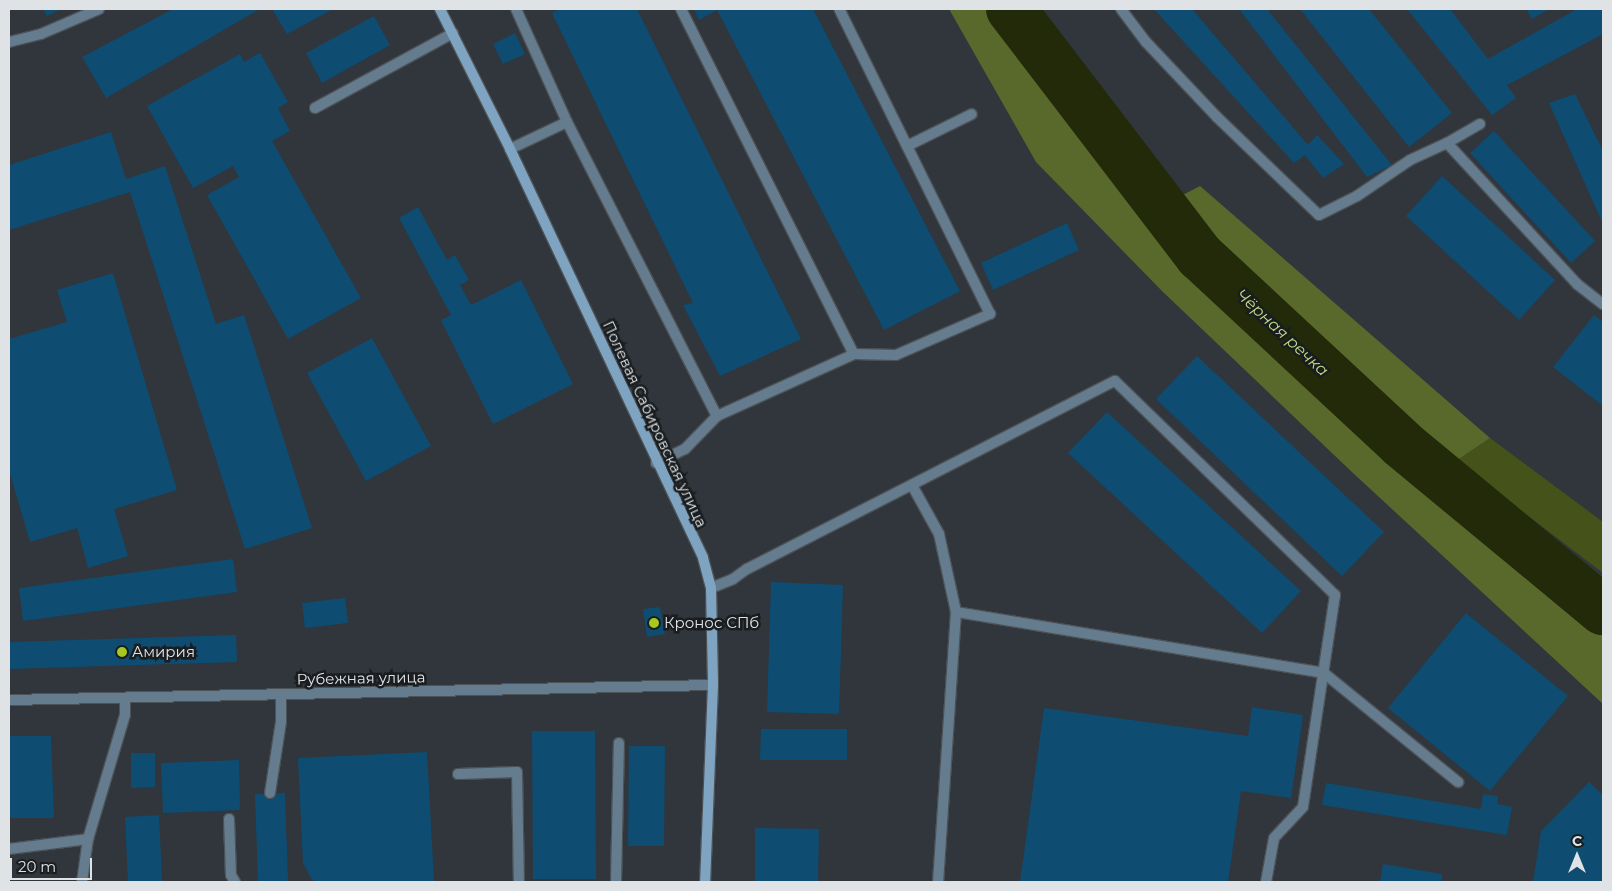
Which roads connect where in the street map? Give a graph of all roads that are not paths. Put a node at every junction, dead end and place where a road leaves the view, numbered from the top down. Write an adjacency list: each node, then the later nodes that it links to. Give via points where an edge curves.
1 (99, 9): 8 (street, via 40,34)
2 (440, 9): 7 (street, Полевая Сабировская улица)
3 (516, 9): 11 (street)
4 (681, 9): 17 (street)
5 (839, 9): 14 (street)
6 (1121, 9): 13 (street, via 1146,42 1217,117 1319,215 1357,196 1410,160)
7 (453, 33): 9 (street); 15 (street, Полевая Сабировская улица)
8 (9, 42)
9 (315, 108)
10 (972, 114): 14 (street)
11 (567, 122): 15 (street); 18 (street)
12 (1480, 124): 13 (street)
13 (1447, 144): 16 (street, via 1577,284)
14 (907, 146): 17 (street, via 990,314 896,355)
15 (510, 150): 19 (street, Полевая Сабировская улица)
16 (1603, 304)
17 (854, 354): 18 (street)
18 (718, 416): 19 (street, via 685,449)
19 (656, 462): 21 (street, Полевая Сабировская улица, via 703,558)
20 (913, 487): 21 (street); 22 (street, via 939,534); 23 (street, via 1115,381 1335,595)
21 (711, 588): 24 (street, Полевая Сабировская улица)
22 (956, 612): 23 (street); 40 (street)
23 (1324, 673): 30 (street); 41 (street, via 1303,807 1274,838)
24 (713, 685): 25 (street, Рубежная улица); 39 (street, Полевая Сабировская улица)
25 (282, 695): 26 (street, Рубежная улица); 31 (street)
26 (125, 699): 27 (street, Рубежная улица); 33 (street, via 125,716)
27 (9, 700)
28 (619, 743): 38 (street)
29 (458, 774): 37 (street, via 517,772)
30 (1458, 782)
31 (270, 793)
32 (229, 819): 36 (street, via 231,874)
33 (88, 839): 34 (street); 35 (street)
34 (9, 849)
35 (82, 882)
36 (235, 882)
37 (519, 882)
38 (616, 882)
39 (705, 882)
40 (938, 882)
41 (1266, 882)

